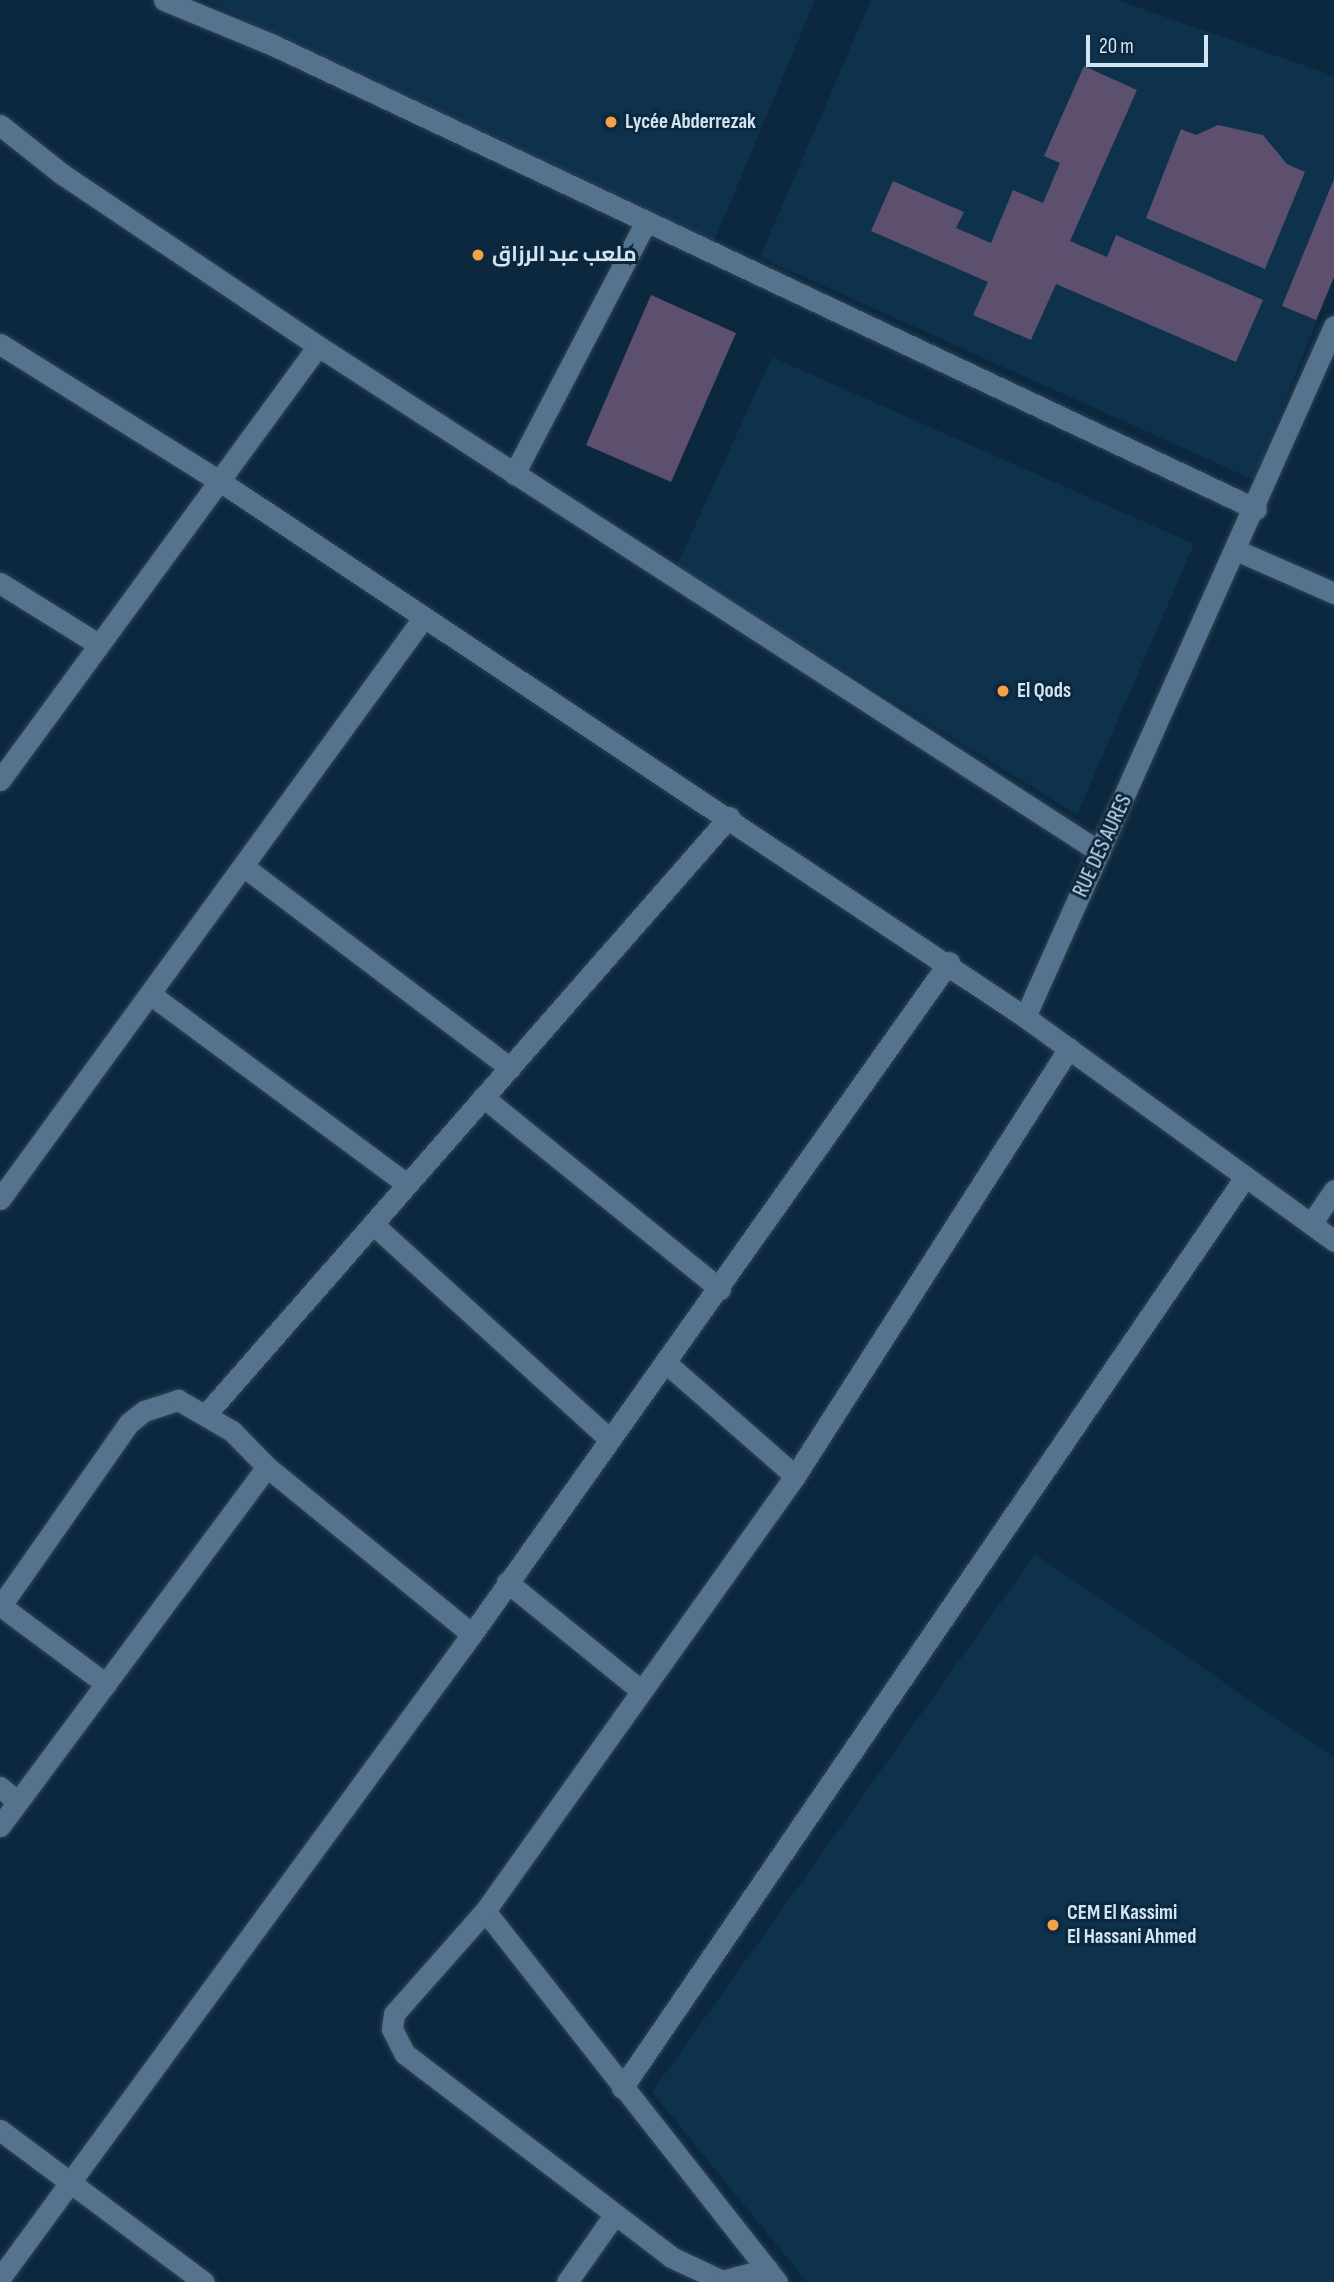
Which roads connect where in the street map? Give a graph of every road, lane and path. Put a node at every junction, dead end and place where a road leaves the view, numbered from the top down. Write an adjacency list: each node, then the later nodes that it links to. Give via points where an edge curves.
1 (164, 0): 3 (street)
2 (0, 125): 6 (street, via 62,174)
3 (645, 223): 7 (street); 9 (street)
4 (1334, 326): 9 (street, RUE DES AURES)
5 (0, 344): 8 (street)
6 (318, 346): 7 (street); 8 (street)
7 (514, 474): 17 (street)
8 (218, 480): 13 (street); 14 (street)
9 (1256, 509): 10 (street, RUE DES AURES)
10 (1238, 551): 12 (street); 17 (street, RUE DES AURES)
11 (0, 583): 14 (street)
12 (1334, 593)
13 (424, 617): 16 (street); 18 (street)
14 (98, 644): 15 (street)
15 (0, 780)
16 (729, 817): 19 (street); 23 (street)
17 (1100, 852): 21 (street, RUE DES AURES)
18 (243, 866): 20 (street); 23 (street)
19 (949, 962): 21 (street); 32 (street)
20 (150, 994): 26 (street); 28 (street)
21 (1026, 1017): 22 (street)
22 (1069, 1048): 25 (street); 37 (street)
23 (510, 1068): 24 (street)
24 (483, 1097): 26 (street); 32 (street)
25 (1245, 1177): 29 (street); 47 (street)
26 (407, 1184): 30 (street)
27 (1334, 1190): 29 (street)
28 (0, 1199)
29 (1311, 1224): 31 (street)
30 (373, 1225): 34 (street); 35 (street)
31 (1334, 1241)
32 (720, 1289): 33 (street)
33 (665, 1362): 35 (street); 37 (street)
34 (208, 1412): 36 (street); 39 (street, via 178,1400 144,1411 130,1423)
35 (607, 1437): 38 (street)
36 (267, 1467): 40 (street); 41 (street)
37 (795, 1476): 42 (street)
38 (508, 1582): 40 (street); 42 (street)
39 (1, 1606): 41 (street)
40 (472, 1634): 49 (street)
41 (106, 1684): 44 (street)
42 (639, 1689): 46 (street)
43 (0, 1787): 44 (street)
44 (18, 1802): 45 (street)
45 (0, 1826)
46 (485, 1911): 47 (street); 50 (street, via 406,1995 394,2014 397,2042)
47 (622, 2088): 51 (street)
48 (0, 2130): 49 (street)
49 (71, 2185): 52 (street); 53 (street)
50 (615, 2214): 51 (street, via 671,2258 722,2281); 54 (street)
51 (772, 2276)
52 (0, 2278)
53 (204, 2282)
54 (567, 2282)

